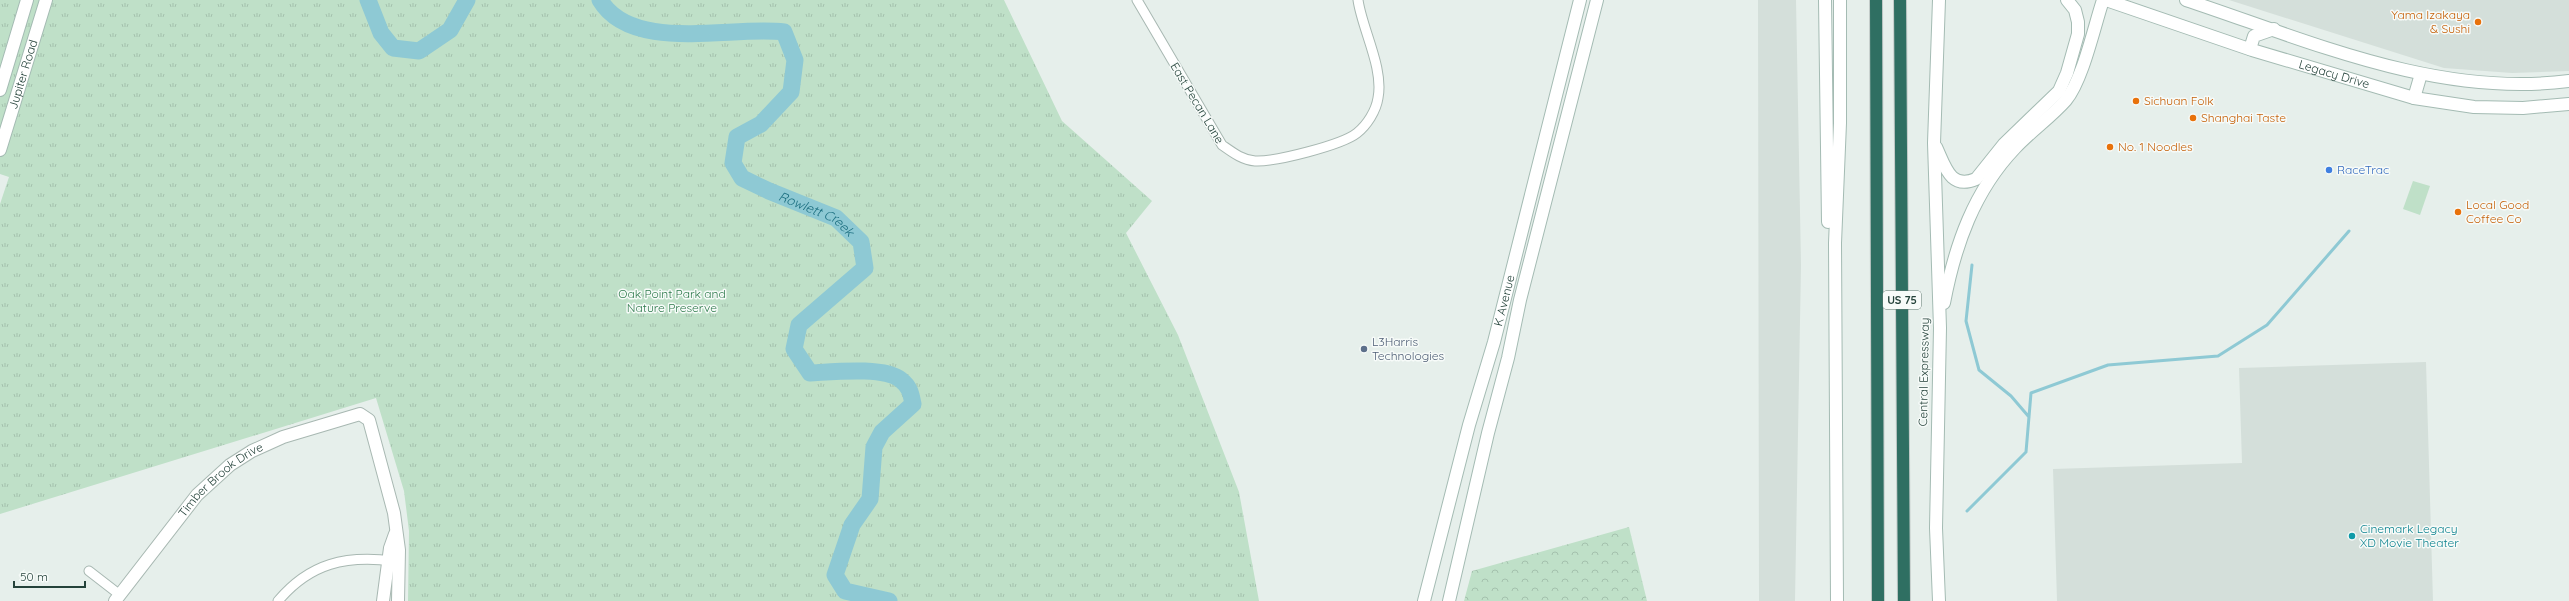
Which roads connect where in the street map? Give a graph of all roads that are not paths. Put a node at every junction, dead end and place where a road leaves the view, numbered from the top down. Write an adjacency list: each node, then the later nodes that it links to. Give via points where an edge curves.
1 (27, 0): 20 (main road, Jupiter Road)
2 (46, 0): 24 (main road, Jupiter Road)
3 (1136, 0): 4 (street, East Pecan Lane, via 1222,145 1238,156 1254,161 1312,150 1342,141 1355,135 1369,120 1378,98 1376,65)
4 (1358, 0)
5 (1580, 0): 25 (main road, K Avenue)
6 (1596, 0): 26 (main road, K Avenue)
7 (1825, 0): 27 (main road, via 1826,187)
8 (1840, 0): 27 (main road)
9 (1876, 0): 40 (highway, US 75)
10 (1900, 0): 41 (highway, Central Expressway / US 75)
11 (1939, 0): 23 (main road, Central Expressway)
12 (2067, 0): 23 (main road, via 2075,10 2078,34 2067,73 2058,91 2004,144 1976,179 1960,182 1948,174)
13 (2103, 0): 28 (main road, via 2077,82 2070,94 1998,168 1966,223 1954,258)
14 (2106, 0): 17 (main road, Legacy Drive)
15 (2186, 0): 16 (main road, Legacy Drive)
16 (2274, 29): 17 (main road, via 2254,36); 18 (main road, Legacy Drive, via 2374,62)
17 (2250, 49): 21 (main road, Legacy Drive)
18 (2421, 74): 19 (main road, Legacy Drive, via 2492,84); 21 (main road)
19 (2569, 81)
20 (0, 90)
21 (2414, 98): 22 (main road, Legacy Drive, via 2474,107 2523,108)
22 (2569, 104)
23 (1934, 143): 28 (main road, Central Expressway)
24 (0, 150)
25 (1504, 298): 26 (main road); 29 (main road, K Avenue)
26 (1520, 300): 30 (main road, K Avenue, via 1508,358)
27 (1835, 305): 39 (main road)
28 (1940, 328): 42 (main road, Central Expressway, via 1936,528)
29 (1465, 444): 30 (main road); 37 (main road, K Avenue)
30 (1484, 448): 38 (main road, K Avenue)
31 (393, 561): 33 (main road, Timber Brook Drive, via 396,532 389,485 369,420 365,415 356,414 283,437 230,464 197,495); 34 (street, via 357,559 327,565 302,579); 35 (main road); 36 (main road)
32 (89, 571): 33 (street)
33 (118, 598)
34 (278, 601)
35 (383, 601)
36 (398, 601)
37 (1424, 601)
38 (1449, 601)
39 (1837, 601)
40 (1878, 601)
41 (1904, 601)
42 (1939, 601)

